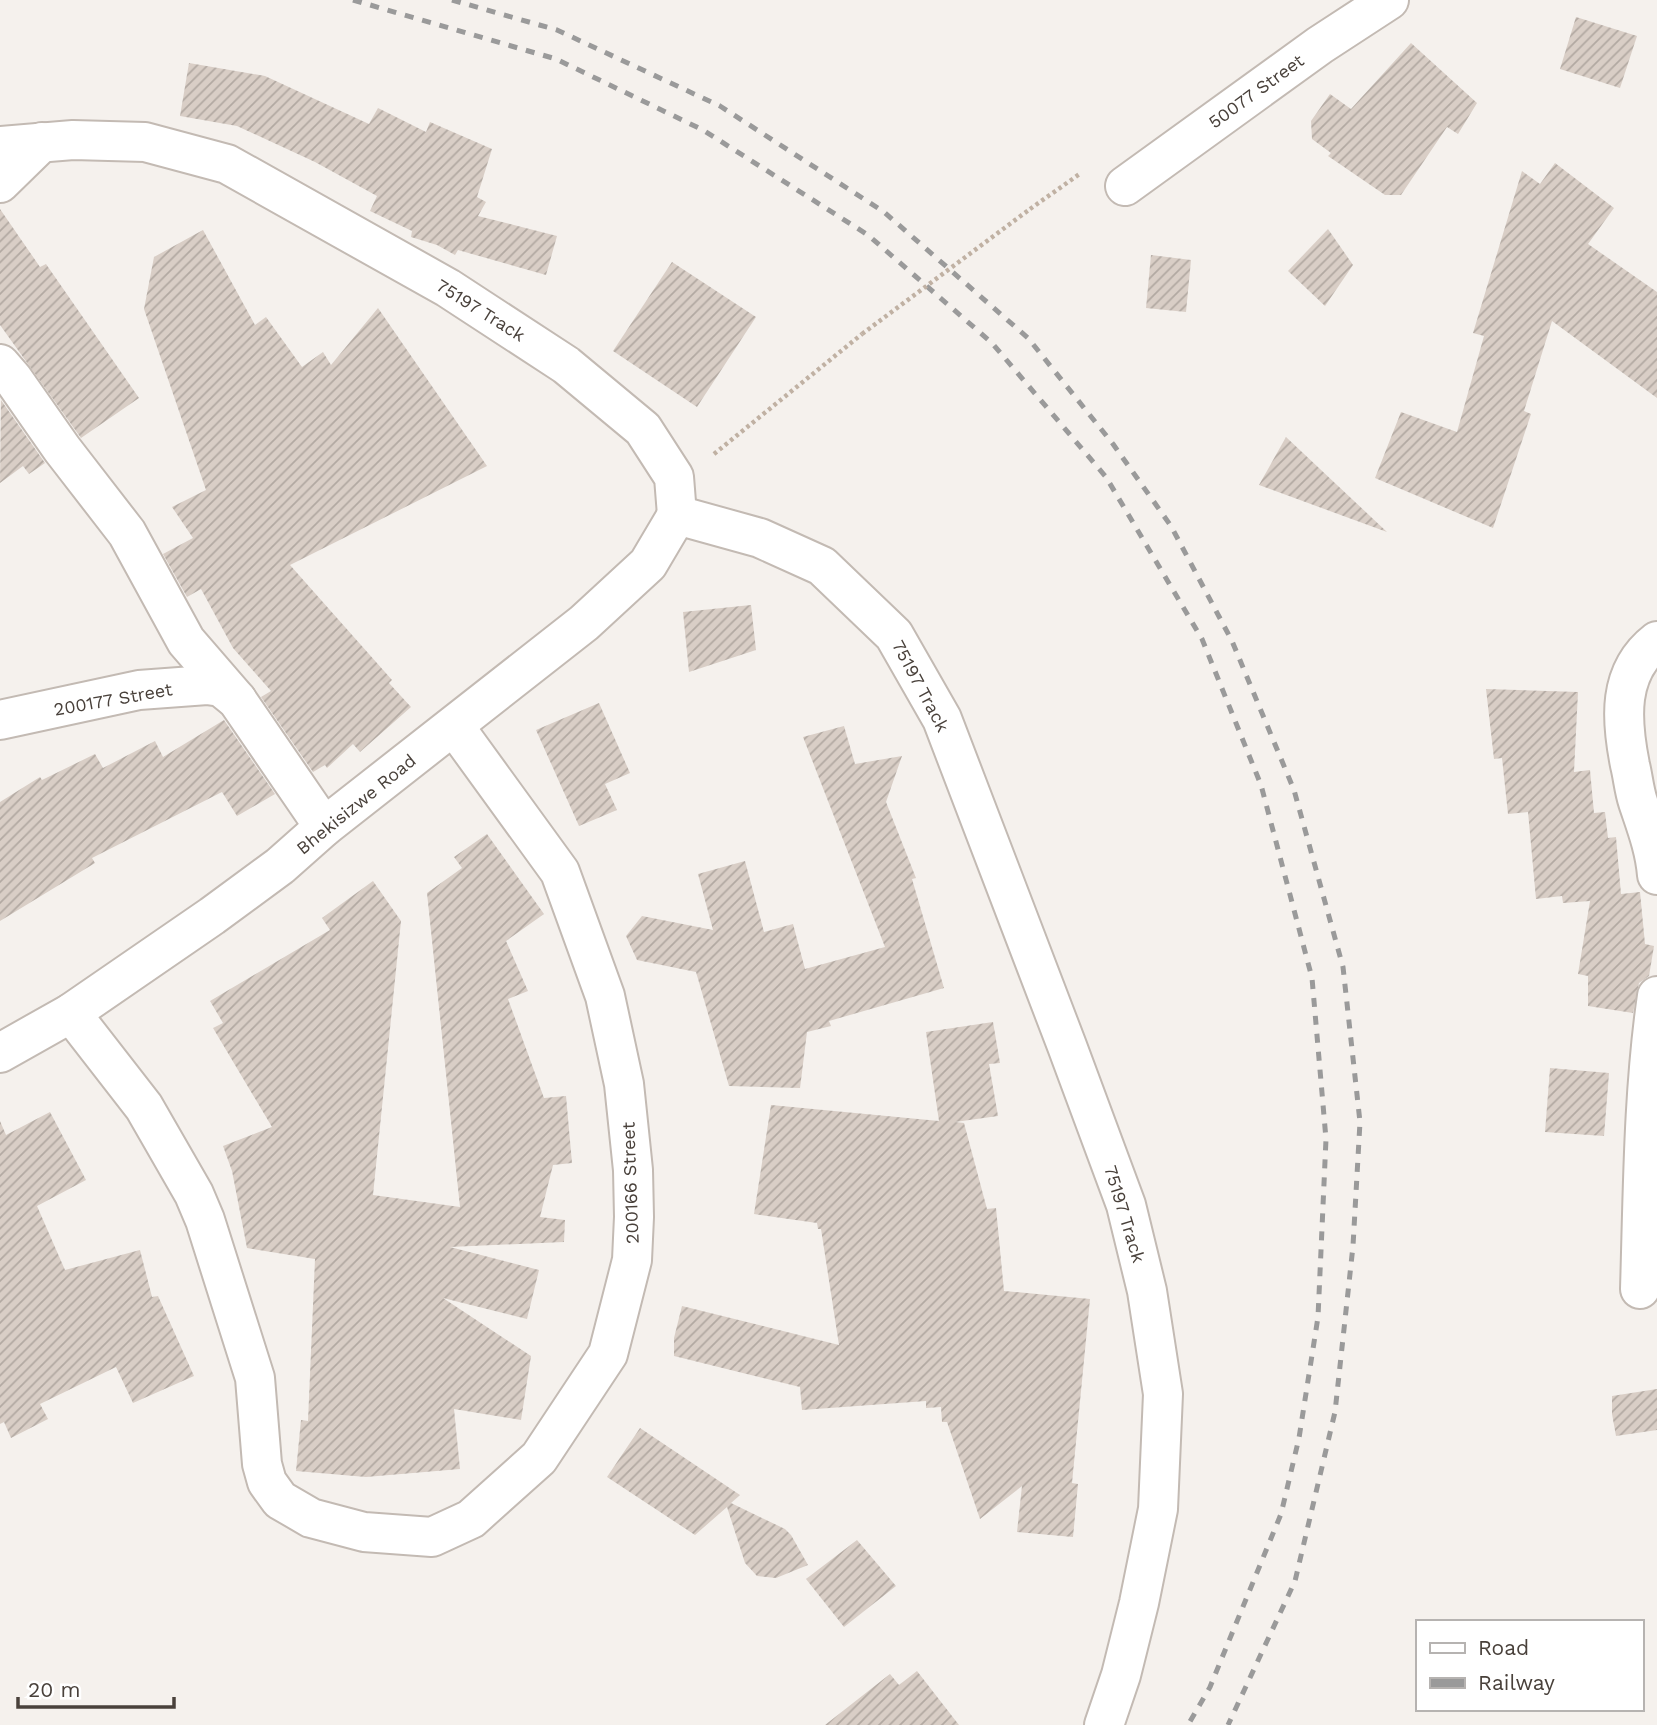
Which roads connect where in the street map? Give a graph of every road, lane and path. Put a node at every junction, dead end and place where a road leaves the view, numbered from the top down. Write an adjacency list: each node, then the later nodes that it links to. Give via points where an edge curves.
1 (1389, 0): 5 (street, 50077 Street)
2 (42, 142): 3 (street, 75197 Track); 4 (street); 8 (street, 75197 Track, via 145,142 227,164 448,288 566,365 643,429 674,477)
3 (0, 146)
4 (0, 183)
5 (1125, 186)
6 (1030, 209): 8 (path, bridge, via 862,334)
7 (0, 364): 10 (street, via 127,533 186,641)
8 (676, 500): 12 (street, Bhekisizwe Road, via 649,564 584,623); 19 (street, 75197 Track, via 822,566 894,635 942,719 1126,1205 1147,1291 1163,1394 1158,1509 1121,1675)
9 (1657, 641): 14 (street, via 1639,658 1628,681 1624,722 1637,800 1649,831)
10 (237, 699): 11 (street, 200177 Street, via 221,687 207,685 153,689); 13 (street)
11 (0, 720)
12 (454, 726): 13 (street, Bhekisizwe Road); 16 (street, 200166 Street, via 560,872 605,996 624,1084 633,1170 632,1260 608,1354 539,1458 471,1520 432,1537 364,1532 311,1518 280,1500 267,1482 262,1464 255,1378 194,1194 144,1107)
13 (324, 827): 16 (street, Bhekisizwe Road, via 212,916)
14 (1657, 875)
15 (1657, 996): 18 (street, via 1650,1044)
16 (71, 1013): 17 (street, Bhekisizwe Road)
17 (0, 1053)
18 (1640, 1289)
19 (1104, 1725)

